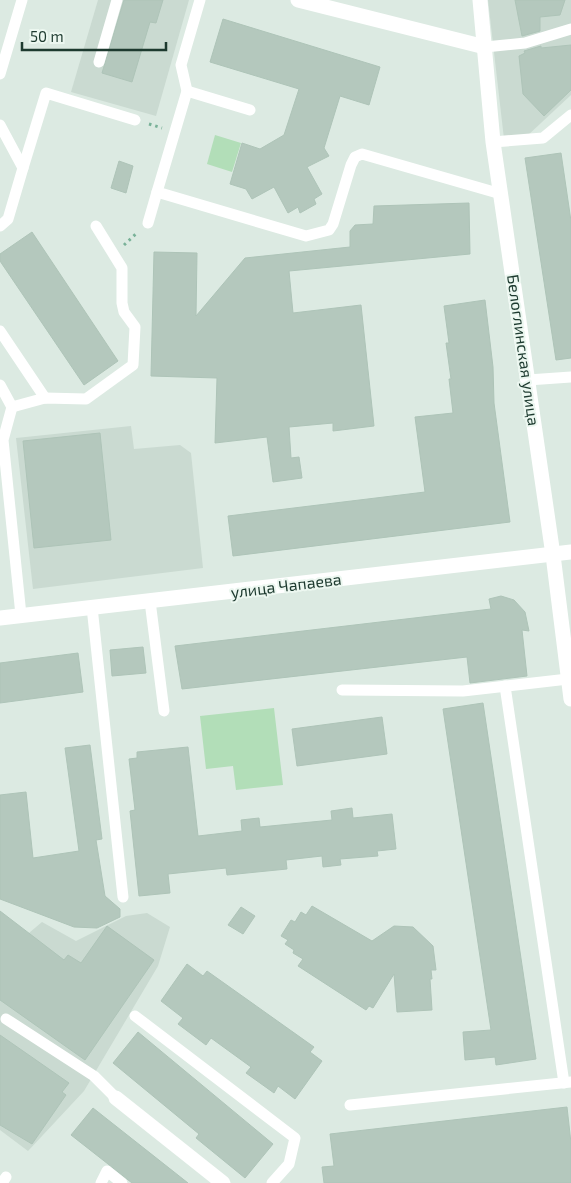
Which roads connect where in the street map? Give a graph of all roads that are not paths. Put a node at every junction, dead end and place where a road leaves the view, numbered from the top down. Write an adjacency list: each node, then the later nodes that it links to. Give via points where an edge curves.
1 (22, 0): 9 (lane)
2 (116, 0): 8 (lane)
3 (200, 0): 10 (lane, via 181,65)
4 (298, 0): 7 (street)
5 (480, 0): 7 (street, Белоглинская улица)
6 (571, 29): 7 (lane, via 525,43)
7 (485, 47): 15 (street, Белоглинская улица)
8 (99, 62)
9 (0, 74)
10 (187, 91): 11 (lane); 17 (lane)
11 (250, 110)
12 (571, 115): 15 (lane, via 543,138)
13 (135, 120): 16 (lane, via 46,92)
14 (0, 125): 16 (lane)
15 (493, 142): 18 (street, Белоглинская улица)
16 (23, 168): 20 (lane, via 8,219)
17 (157, 192): 18 (lane, via 306,236 329,230 351,165 355,157 362,154); 19 (lane)
18 (501, 194): 24 (street, Белоглинская улица)
19 (148, 223)
20 (0, 226)
21 (96, 226): 26 (lane, via 122,268 122,303 124,312 135,327 133,365 86,398)
22 (0, 331): 26 (lane)
23 (571, 377): 24 (lane)
24 (528, 380): 30 (street, Белоглинская улица)
25 (0, 385): 27 (lane)
26 (44, 398): 27 (lane)
27 (12, 407): 28 (lane)
28 (1, 440): 33 (lane)
29 (571, 552): 30 (street, улица Чапаева)
30 (553, 554): 31 (street, улица Чапаева); 35 (street, Белоглинская улица)
31 (150, 601): 32 (street, улица Чапаева); 39 (lane)
32 (92, 608): 33 (street, улица Чапаева); 40 (lane)
33 (21, 615): 34 (street, улица Чапаева)
34 (0, 618)
35 (568, 679): 36 (lane); 38 (street, Белоглинская улица)
36 (505, 686): 37 (lane, via 463,691); 43 (lane)
37 (342, 690)
38 (571, 700)
39 (164, 711)
40 (123, 897)
41 (135, 1016): 49 (lane, via 295,1138 289,1164)
42 (6, 1019): 44 (lane, via 94,1076)
43 (568, 1082): 45 (lane)
44 (116, 1098): 48 (street)
45 (350, 1105)
46 (101, 1183): 47 (lane, via 107,1172)
47 (122, 1183)
48 (223, 1183)
49 (272, 1183)

